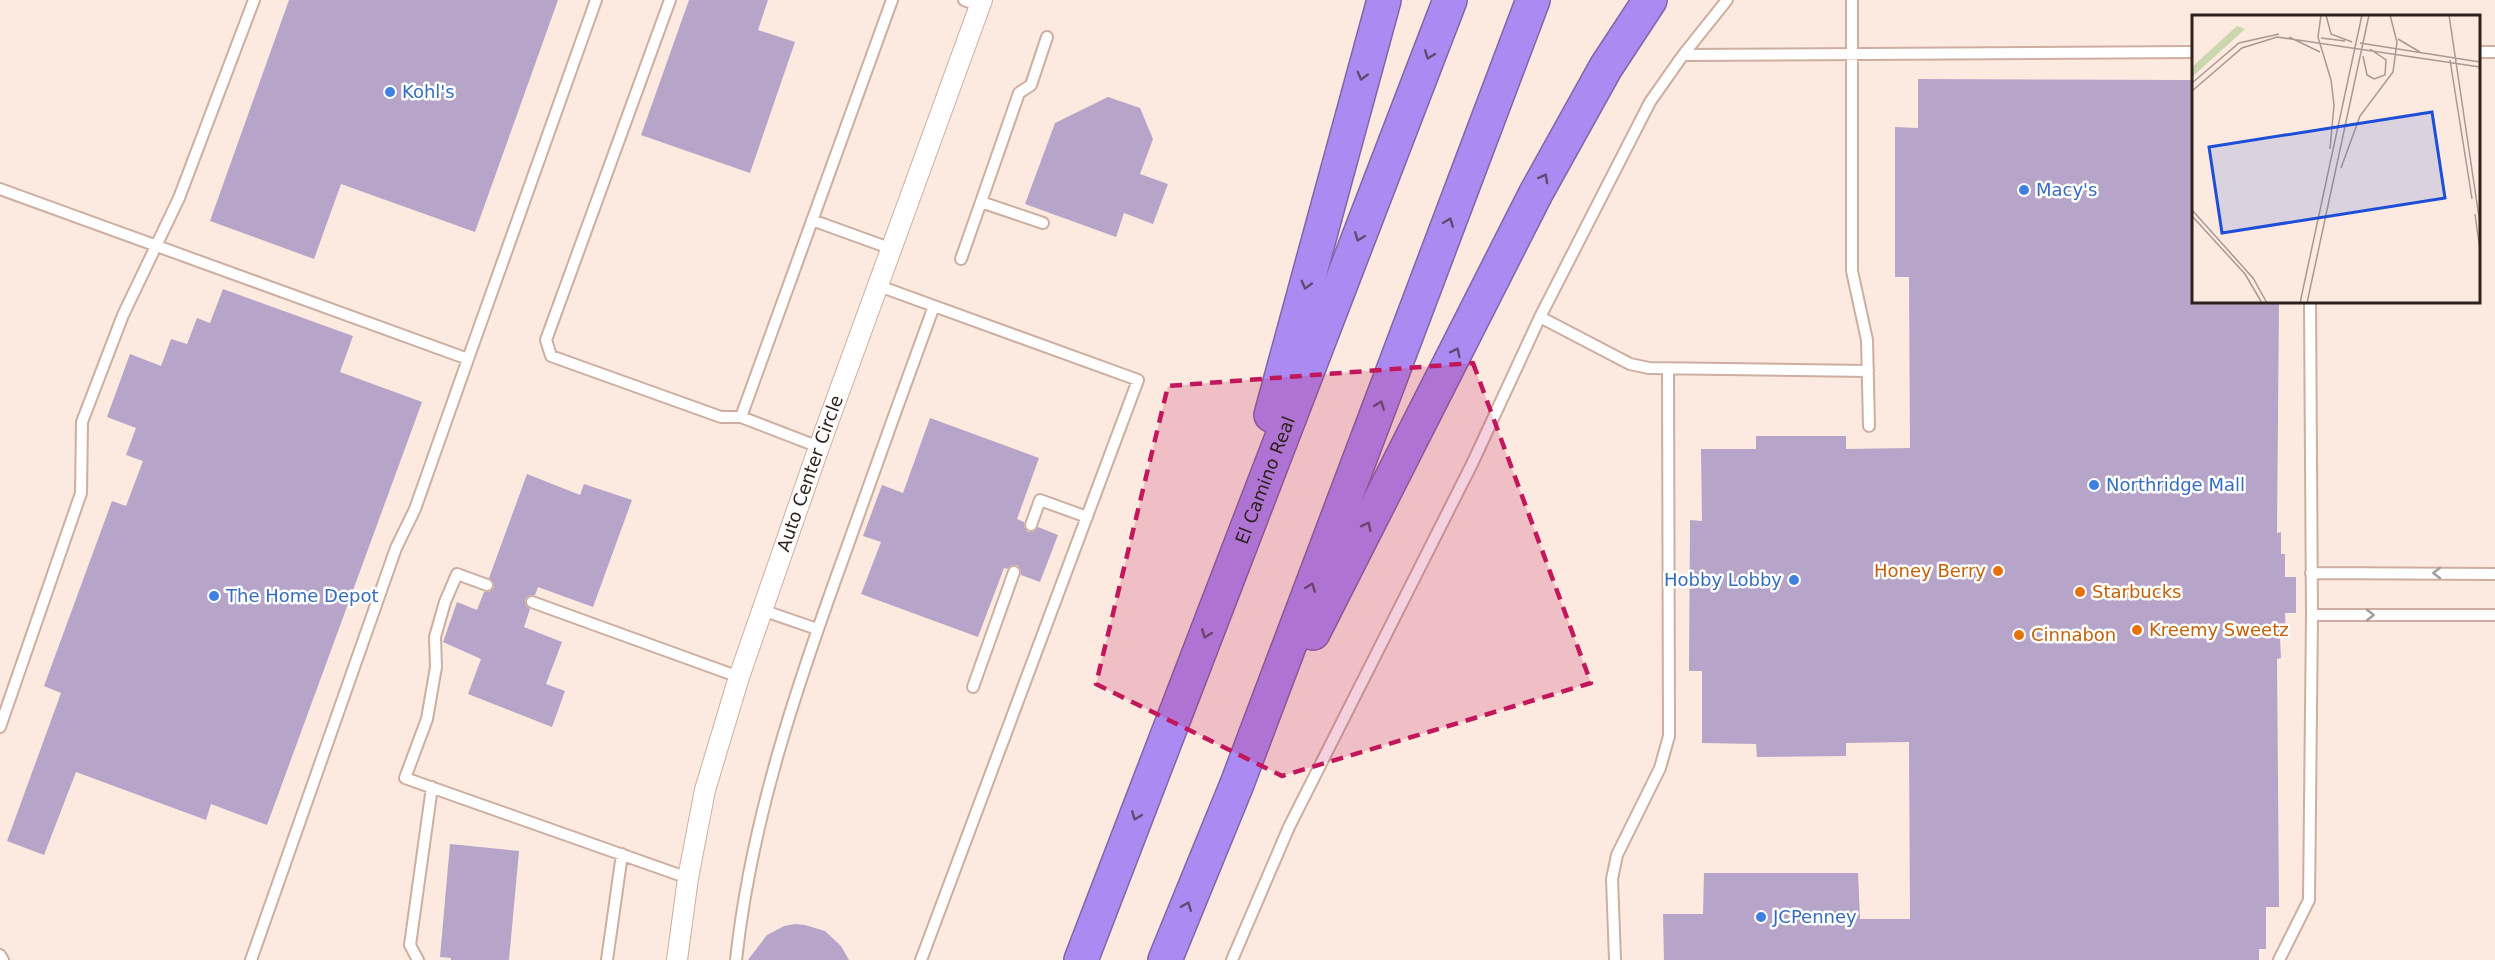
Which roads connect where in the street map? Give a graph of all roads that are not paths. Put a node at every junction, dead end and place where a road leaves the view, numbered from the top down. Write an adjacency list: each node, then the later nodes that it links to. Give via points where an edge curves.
1 (254, 0): 20 (lane, via 179,198)
2 (596, 0): 27 (lane)
3 (670, 0): 30 (lane, via 546,340 551,356 721,417)
4 (892, 0): 18 (lane)
5 (1384, 0): 39 (highway, one-way to 39)
6 (1450, 0): 39 (highway, El Camino Real, one-way to 39)
7 (1533, 0): 48 (highway, one-way to 7)
8 (1650, 0): 48 (highway, one-way to 8, via 1536,193 1606,67)
9 (1727, 0): 15 (lane)
10 (1852, 0): 14 (lane)
11 (975, 2): 21 (street, Auto Center Circle)
12 (1047, 37): 17 (lane, via 1031,85 1019,93)
13 (2192, 52): 14 (lane)
14 (1852, 54): 15 (lane); 29 (lane, via 1852,270 1867,340)
15 (1683, 55): 26 (lane, via 1650,102)
16 (0, 189): 20 (lane)
17 (981, 202): 19 (lane); 22 (lane)
18 (812, 220): 21 (lane); 30 (lane)
19 (1043, 223)
20 (156, 246): 27 (lane); 47 (lane, via 123,315 82,422 81,493)
21 (892, 249): 23 (street, Auto Center Circle)
22 (961, 259)
23 (879, 286): 25 (lane); 32 (street, Auto Center Circle)
24 (2310, 303): 36 (lane)
25 (934, 306): 33 (lane, via 1138,380); 44 (lane)
26 (1540, 317): 28 (lane, via 1630,364); 62 (lane, via 1472,464 1289,827)
27 (468, 359): 54 (lane, via 415,509 392,559)
28 (1668, 369): 29 (lane); 63 (lane, via 1669,736 1660,768 1617,855 1612,879)
29 (1868, 371): 31 (lane)
30 (741, 417): 32 (lane)
31 (1869, 426)
32 (819, 447): 41 (street, Auto Center Circle)
33 (1087, 517): 34 (lane, via 1040,500); 59 (lane)
34 (1031, 525)
35 (1014, 572): 46 (lane)
36 (2311, 573): 37 (lane, one-way to 36); 42 (lane)
37 (2495, 574)
38 (487, 585): 49 (lane, via 457,574 435,637 436,668 426,719 405,778)
39 (1224, 588): 60 (highway, El Camino Real, one-way to 60)
40 (532, 602): 45 (lane)
41 (762, 610): 44 (lane); 45 (street, Auto Center Circle)
42 (2312, 615): 43 (lane, one-way to 43); 64 (lane, via 2309,900)
43 (2495, 615)
44 (817, 629): 58 (lane, via 768,793)
45 (739, 678): 51 (street, Auto Center Circle, via 705,790)
46 (973, 687)
47 (0, 727)
48 (1237, 784): 61 (highway, one-way to 48)
49 (432, 787): 50 (lane); 55 (lane, via 410,945)
50 (622, 854): 51 (lane); 56 (lane)
51 (688, 878): 57 (street, Auto Center Circle)
52 (0, 955): 53 (lane)
53 (3, 960)
54 (251, 960)
55 (418, 960)
56 (607, 960)
57 (677, 960)
58 (736, 960)
59 (921, 960)
60 (1081, 960)
61 (1165, 960)
62 (1232, 960)
63 (1615, 960)
64 (2279, 960)

